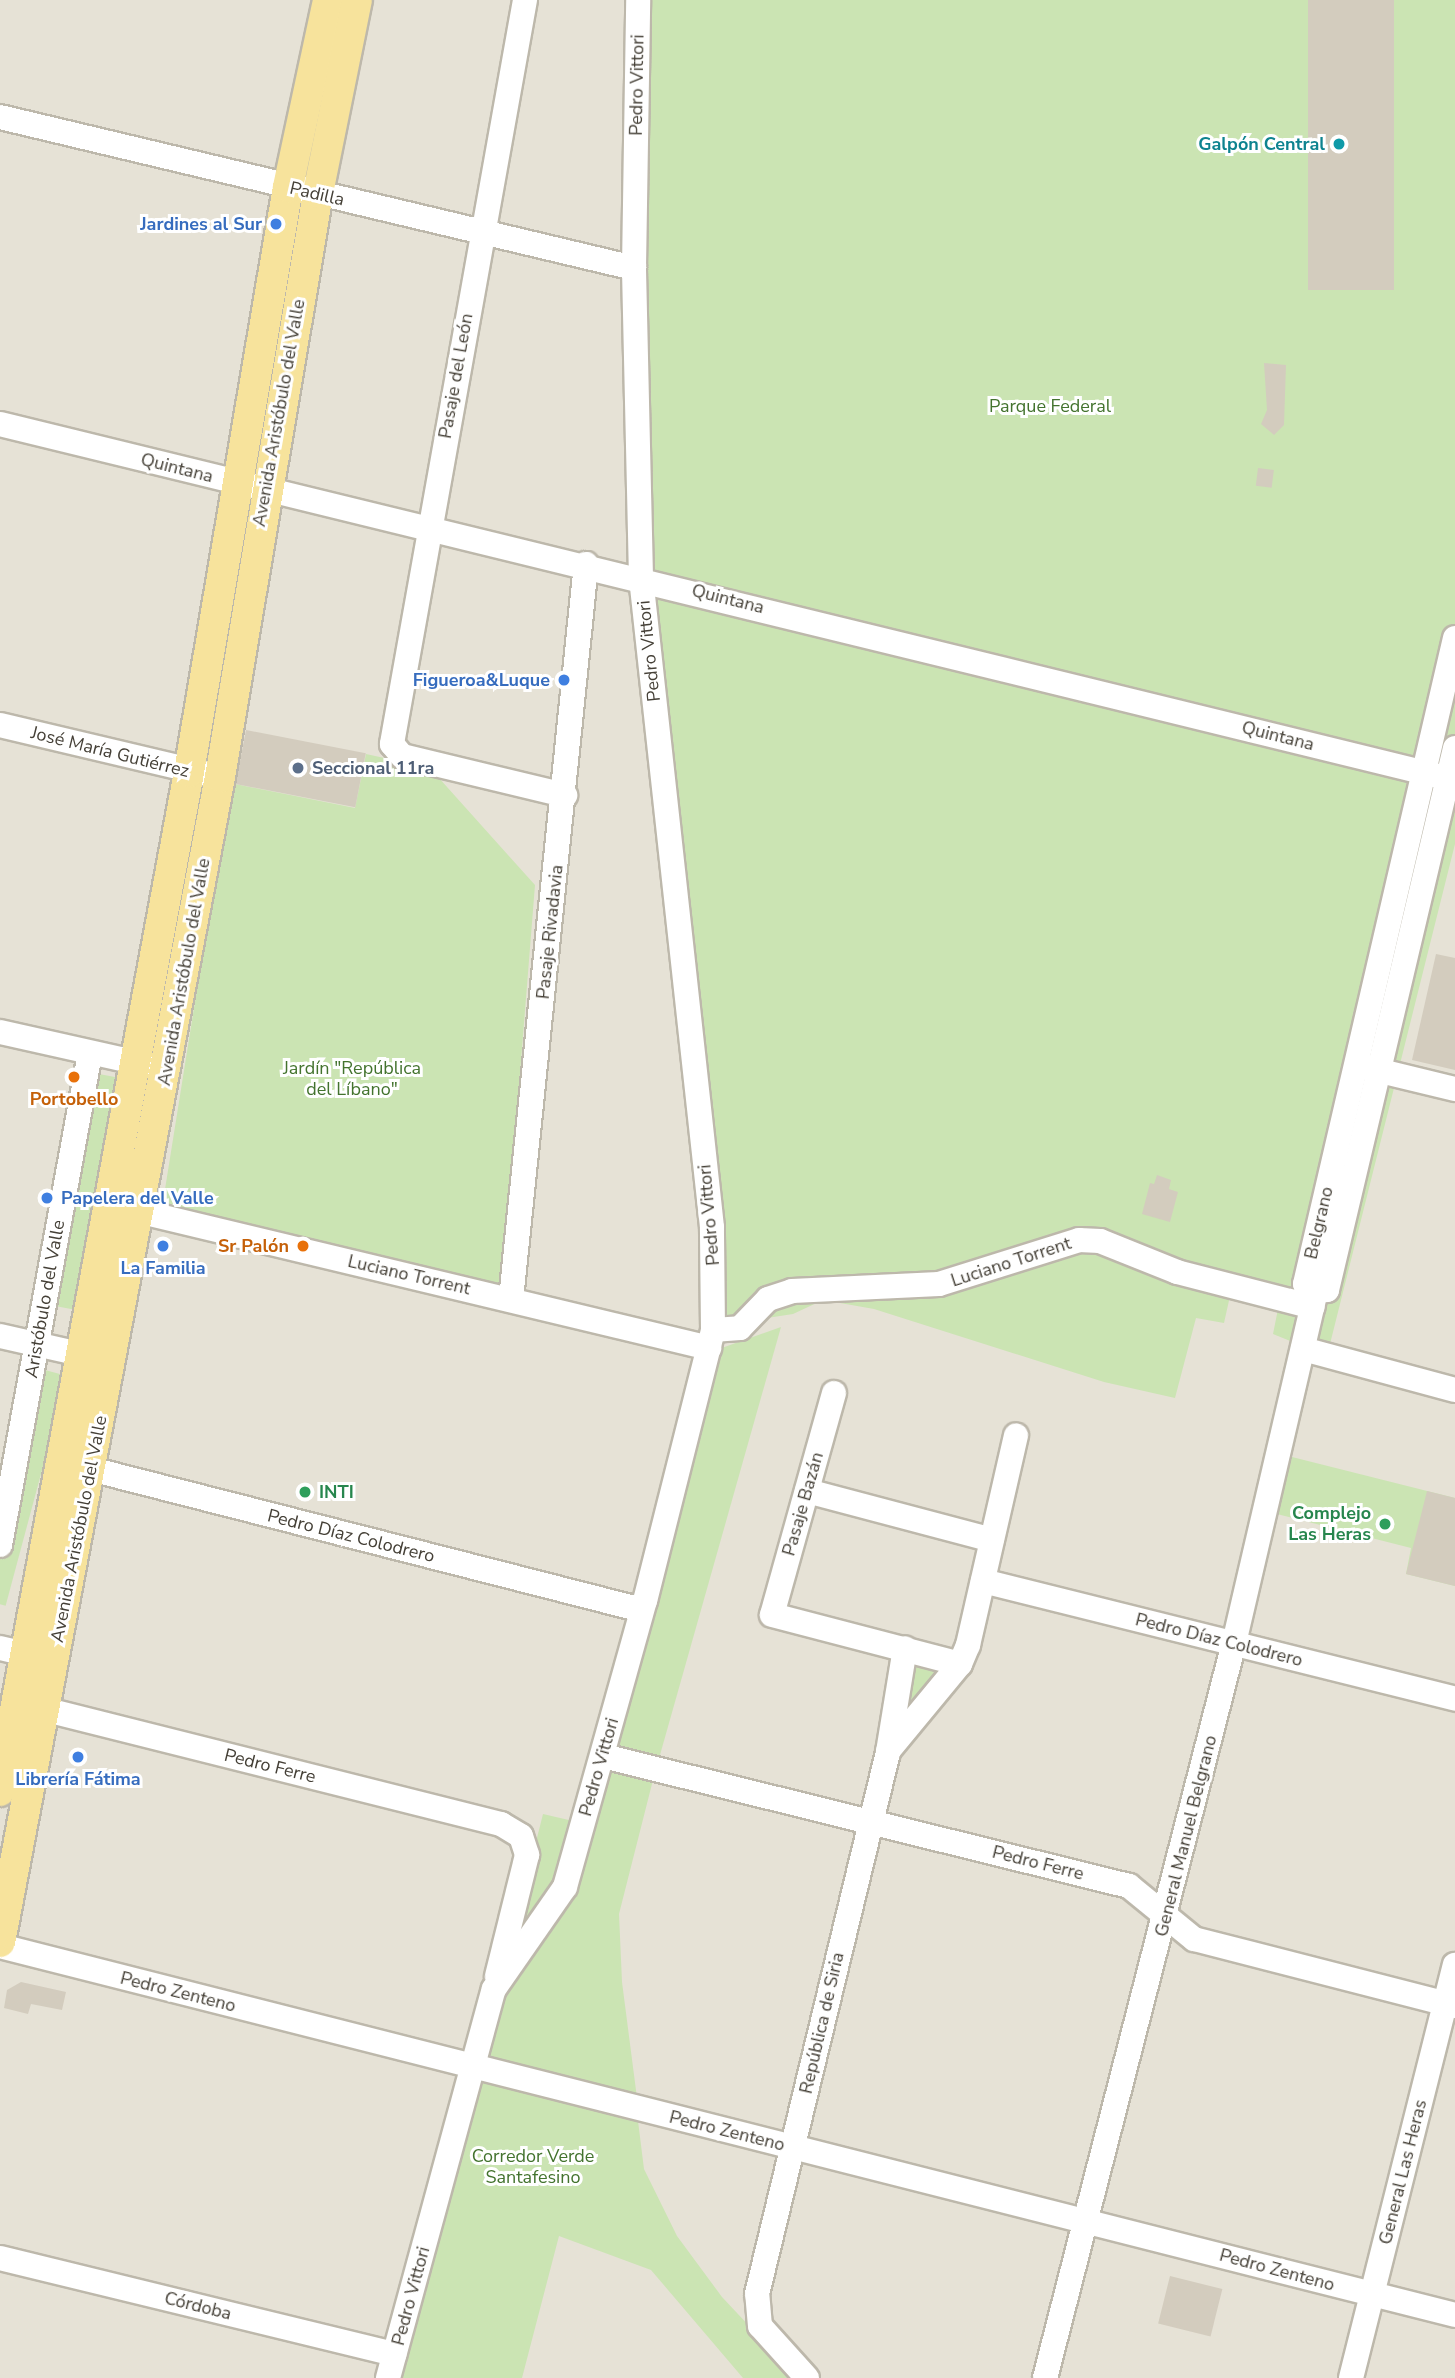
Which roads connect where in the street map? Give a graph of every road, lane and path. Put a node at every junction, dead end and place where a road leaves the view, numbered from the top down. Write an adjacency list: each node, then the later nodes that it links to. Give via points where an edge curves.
1 (328, 0): 6 (main road, Avenida Aristóbulo del Valle)
2 (358, 0): 7 (main road, Avenida Aristóbulo del Valle)
3 (524, 0): 8 (street, Pasaje del León)
4 (638, 0): 9 (street, Pedro Vittori)
5 (0, 117): 6 (street, Padilla)
6 (288, 187): 7 (street, Padilla); 11 (main road, Avenida Aristóbulo del Valle)
7 (318, 194): 8 (street, Padilla); 11 (main road, Avenida Aristóbulo del Valle)
8 (481, 234): 9 (street, Padilla); 12 (street, Pasaje del León)
9 (634, 268): 14 (street, Pedro Vittori)
10 (0, 424): 11 (street, Quintana)
11 (251, 485): 12 (street, Quintana); 18 (main road, Avenida Aristóbulo del Valle); 20 (main road, Avenida Aristóbulo del Valle)
12 (430, 527): 13 (street, Quintana); 22 (street, Pasaje del León, via 392,744 395,751)
13 (586, 564): 14 (street, Quintana); 22 (street, Pasaje Rivadavia)
14 (641, 578): 19 (street, Quintana); 34 (street, Pedro Vittori, via 712,1227)
15 (1455, 638): 19 (street, Belgrano)
16 (0, 726): 18 (street, José María Gutiérrez)
17 (1455, 748): 21 (street, Belgrano)
18 (189, 772): 20 (street, José María Gutiérrez); 25 (main road, Avenida Aristóbulo del Valle)
19 (1422, 772): 21 (street, Quintana); 27 (street, Belgrano)
20 (220, 777): 26 (main road, Avenida Aristóbulo del Valle)
21 (1451, 779): 27 (street, Belgrano)
22 (565, 795): 31 (street, Pasaje Rivadavia)
23 (0, 1032): 24 (street)
24 (90, 1053): 25 (street); 35 (street, Aristóbulo del Valle)
25 (134, 1062): 26 (street); 29 (main road, Avenida Aristóbulo del Valle)
26 (166, 1068): 30 (main road, Avenida Aristóbulo del Valle)
27 (1367, 1068): 28 (street); 32 (street, Belgrano, via 1327,1290)
28 (1455, 1089)
29 (109, 1203): 30 (street, Luciano Torrent); 37 (main road, Avenida Aristóbulo del Valle)
30 (139, 1212): 31 (street, Luciano Torrent); 37 (main road, Avenida Aristóbulo del Valle)
31 (511, 1299): 34 (street, Luciano Torrent)
32 (1315, 1299): 34 (street, Luciano Torrent, via 1177,1272 1100,1241 1079,1240 939,1284 792,1290 768,1299 740,1328); 36 (street, General Manuel Belgrano)
33 (0, 1336): 35 (street)
34 (711, 1339): 47 (street, Pedro Vittori)
35 (37, 1345): 37 (street); 45 (street, Aristóbulo del Valle)
36 (1303, 1349): 38 (street); 48 (street, General Manuel Belgrano)
37 (96, 1358): 41 (main road, Avenida Aristóbulo del Valle); 42 (main road, Avenida Aristóbulo del Valle)
38 (1455, 1390)
39 (834, 1393): 43 (street, Pasaje Bazán)
40 (1016, 1435): 44 (street, República de Siria)
41 (60, 1462): 42 (street, Pedro Díaz Colodrero); 50 (main road, Avenida Aristóbulo del Valle)
42 (90, 1468): 47 (street, Pedro Díaz Colodrero); 51 (main road, Avenida Aristóbulo del Valle)
43 (807, 1491): 44 (street); 49 (street, Pasaje Bazán, via 772,1615)
44 (992, 1540): 46 (street, República de Siria)
45 (0, 1545)
46 (983, 1581): 48 (street, Pedro Díaz Colodrero); 52 (street, República de Siria)
47 (642, 1610): 57 (street, Pedro Vittori)
48 (1234, 1643): 53 (street, Pedro Díaz Colodrero); 60 (street, General Manuel Belgrano)
49 (905, 1648): 52 (street); 56 (street, República de Siria)
50 (13, 1651): 51 (street); 54 (main road, Avenida Aristóbulo del Valle)
51 (54, 1660): 55 (main road, Avenida Aristóbulo del Valle)
52 (960, 1664): 56 (street, República de Siria)
53 (1455, 1699)
54 (16, 1702): 55 (street, Pedro Ferre); 58 (main road, Avenida Aristóbulo del Valle)
55 (45, 1709): 61 (main road, Avenida Aristóbulo del Valle); 63 (street, Pedro Ferre, via 501,1824 521,1836 527,1855)
56 (888, 1752): 59 (street, República de Siria)
57 (603, 1756): 59 (street, Pedro Ferre); 63 (street, Pedro Vittori, via 565,1887)
58 (0, 1791)
59 (870, 1821): 60 (street, Pedro Ferre, via 1129,1886); 66 (street, República de Siria)
60 (1166, 1916): 64 (street, Pedro Ferre, via 1194,1938); 67 (street, General Manuel Belgrano)
61 (0, 1944): 65 (street, Pedro Zenteno)
62 (1455, 1965): 64 (street, General Las Heras)
63 (494, 1989): 65 (street, Pedro Vittori)
64 (1450, 2005): 69 (street, General Las Heras)
65 (473, 2066): 66 (street, Pedro Zenteno); 71 (street, Pedro Vittori)
66 (793, 2148): 67 (street, Pedro Zenteno); 73 (street, República de Siria, via 757,2294 760,2326)
67 (1082, 2221): 69 (street, Pedro Zenteno); 74 (street, General Manuel Belgrano)
68 (0, 2258): 71 (street, Córdoba)
69 (1372, 2295): 70 (street, Pedro Zenteno); 75 (street, General Las Heras)
70 (1455, 2315)
71 (395, 2354): 72 (street, Pedro Vittori)
72 (388, 2378)
73 (807, 2378)
74 (1045, 2378)
75 (1351, 2378)

